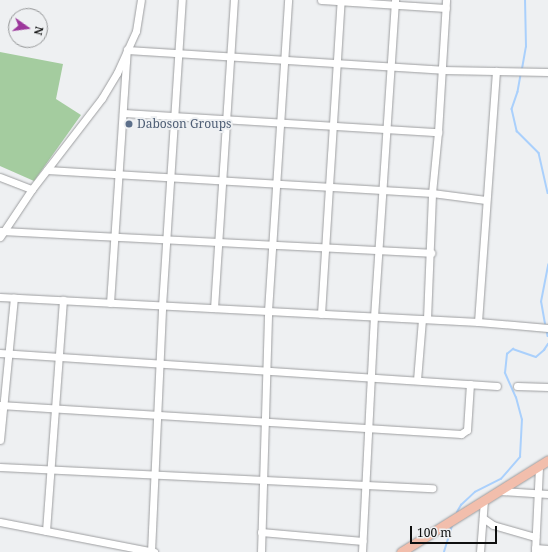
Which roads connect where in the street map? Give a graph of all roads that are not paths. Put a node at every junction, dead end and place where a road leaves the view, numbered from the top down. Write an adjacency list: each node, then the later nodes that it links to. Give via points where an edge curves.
1 (141, 0): 10 (street, via 136,31)
2 (182, 0): 11 (street)
3 (234, 0): 12 (street)
4 (288, 0): 13 (street)
5 (321, 0): 7 (street)
6 (446, 0): 9 (street)
7 (341, 1): 8 (street); 14 (street)
8 (394, 2): 9 (street); 15 (street)
9 (446, 8): 16 (street)
10 (127, 50): 11 (street); 19 (street); 26 (street, via 102,98)
11 (179, 53): 12 (street); 20 (street)
12 (230, 56): 13 (street); 21 (street)
13 (284, 60): 14 (street); 22 (street)
14 (337, 63): 15 (street); 23 (street)
15 (390, 66): 16 (street); 24 (street)
16 (442, 70): 17 (street); 25 (street)
17 (496, 71): 18 (street); 36 (street)
18 (548, 72)
19 (122, 113): 20 (street); 27 (street)
20 (174, 116): 21 (street); 29 (street)
21 (227, 119): 22 (street); 30 (street)
22 (280, 122): 23 (street); 31 (street)
23 (333, 126): 24 (street); 32 (street)
24 (386, 129): 25 (street); 34 (street)
25 (438, 132): 35 (street)
26 (47, 170): 27 (street); 33 (street)
27 (119, 174): 29 (street); 38 (street)
28 (0, 177): 33 (street)
29 (171, 178): 30 (street); 39 (street)
30 (223, 181): 31 (street); 40 (street)
31 (276, 184): 32 (street); 41 (street)
32 (329, 187): 34 (street); 42 (street)
33 (32, 189): 37 (street)
34 (382, 190): 35 (street); 43 (street)
35 (432, 193): 36 (street); 44 (street)
36 (486, 200): 55 (street)
37 (1, 233): 38 (street)
38 (115, 237): 39 (street); 48 (street)
39 (167, 240): 40 (street); 49 (street)
40 (219, 242): 41 (street); 50 (street)
41 (272, 245): 42 (street); 51 (street)
42 (325, 248): 43 (street); 52 (street)
43 (378, 250): 44 (street); 53 (street)
44 (431, 253): 54 (street)
45 (0, 297): 46 (street)
46 (14, 298): 47 (street); 58 (street)
47 (63, 300): 48 (street); 59 (street)
48 (110, 303): 49 (street)
49 (162, 306): 50 (street); 60 (street)
50 (214, 308): 51 (street)
51 (268, 311): 52 (street); 61 (street)
52 (321, 314): 53 (street)
53 (374, 316): 54 (street); 62 (street)
54 (424, 319): 55 (street); 63 (street)
55 (478, 322): 56 (street)
56 (548, 328)
57 (0, 353): 58 (street)
58 (8, 354): 59 (street); 68 (street)
59 (59, 357): 60 (street); 69 (street)
60 (160, 363): 61 (street); 70 (street)
61 (266, 370): 62 (street); 71 (street)
62 (371, 376): 63 (street); 72 (street)
63 (417, 380): 64 (street)
64 (470, 384): 65 (street); 72 (street, via 466,430 461,434)
65 (497, 386)
66 (517, 386): 67 (street)
67 (548, 387)
68 (2, 405): 69 (street); 73 (street)
69 (55, 409): 70 (street); 77 (street)
70 (157, 415): 71 (street); 78 (street)
71 (265, 422): 72 (street); 79 (street)
72 (368, 429): 80 (street)
73 (0, 440)
74 (548, 460): 75 (main road)
75 (539, 466): 82 (main road); 83 (street)
76 (0, 467): 77 (street)
77 (50, 470): 78 (street); 88 (street)
78 (155, 474): 79 (street); 94 (street)
79 (263, 480): 80 (street); 89 (street)
80 (366, 484): 81 (street); 91 (street)
81 (432, 488)
82 (500, 490): 83 (street); 85 (main road)
83 (538, 494): 84 (street); 90 (street)
84 (548, 494)
85 (484, 500): 86 (street); 97 (main road)
86 (483, 518): 90 (street, via 493,524); 98 (street)
87 (0, 522): 88 (street)
88 (46, 531): 94 (street)
89 (262, 532): 91 (street); 95 (street)
90 (535, 537): 93 (street)
91 (363, 541): 96 (street)
92 (548, 549): 93 (street)
93 (535, 550)
94 (152, 552)
95 (261, 552)
96 (362, 552)
97 (400, 552)
98 (480, 552)

